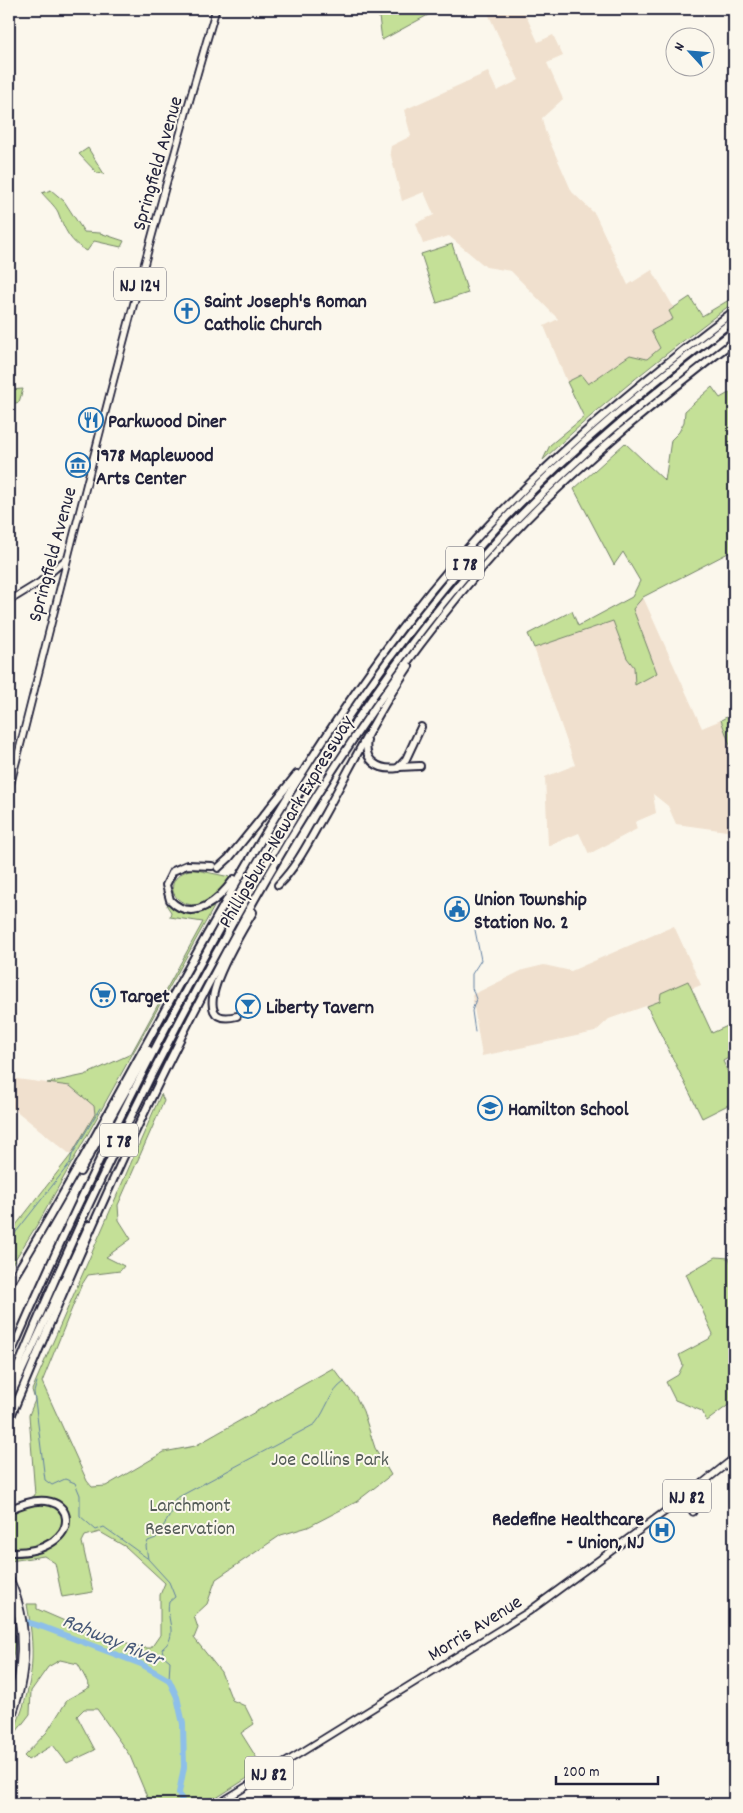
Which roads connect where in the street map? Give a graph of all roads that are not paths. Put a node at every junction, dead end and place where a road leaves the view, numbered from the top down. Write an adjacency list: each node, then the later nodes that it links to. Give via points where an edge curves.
1 (216, 9): 6 (main road, Springfield Avenue / NJ 124)
2 (734, 311): 11 (highway, Phillipsburg-Newark Expressway / I 78, via 620,400 508,504 409,619)
3 (734, 320): 18 (highway, Phillipsburg-Newark Expressway / I 78, via 639,394 533,490 468,559 402,640 306,781)
4 (734, 331): 24 (highway, Phillipsburg-Newark Expressway / I 78, via 618,424 528,507 447,598 366,706 261,874 172,1034 92,1197)
5 (734, 341): 8 (highway, Phillipsburg-Newark Expressway / I 78, via 558,488 485,565)
6 (66, 559): 7 (main road, via 43,580); 14 (main road, Springfield Avenue / NJ 124)
7 (9, 601)
8 (429, 633): 9 (highway); 16 (highway, Phillipsburg-Newark Expressway / I 78, via 341,757)
9 (370, 727): 13 (highway, via 366,747 369,758 381,768); 17 (highway, via 354,763 301,855)
10 (421, 727): 13 (highway, via 406,759)
11 (320, 746): 15 (highway, Phillipsburg-Newark Expressway / I 78); 15 (highway, via 227,860 215,867 187,866 173,871 166,885 170,900 186,910 208,906 226,890)
12 (420, 766): 13 (highway)
13 (398, 768)
14 (9, 790)
15 (251, 856): 21 (highway, Phillipsburg-Newark Expressway / I 78)
16 (271, 872): 19 (highway, via 213,992 211,1006 216,1015 224,1019); 20 (highway, Phillipsburg-Newark Expressway / I 78, via 184,1030)
17 (278, 885)
18 (178, 1004): 21 (highway); 23 (highway, I 78, via 100,1158)
19 (237, 1016)
20 (106, 1195): 25 (highway, via 85,1232); 26 (highway, Phillipsburg-Newark Expressway / I 78)
21 (55, 1210): 22 (highway, Phillipsburg-Newark Expressway / I 78)
22 (9, 1285)
23 (9, 1358)
24 (9, 1388)
25 (9, 1399)
26 (9, 1421)
27 (734, 1458): 28 (main road, Morris Avenue / NJ 82)
28 (679, 1502): 30 (main road, via 688,1503); 38 (main road, Morris Avenue / NJ 82, via 528,1612)
29 (9, 1510): 31 (highway, via 32,1502 49,1501 60,1506 66,1520 64,1533 56,1541 29,1550)
30 (693, 1512)
31 (9, 1552)
32 (9, 1576): 34 (main road)
33 (9, 1587): 34 (main road)
34 (19, 1611): 35 (main road)
35 (22, 1631): 36 (main road, via 18,1675); 37 (main road, via 22,1683)
36 (9, 1711)
37 (9, 1724)
38 (218, 1804)

